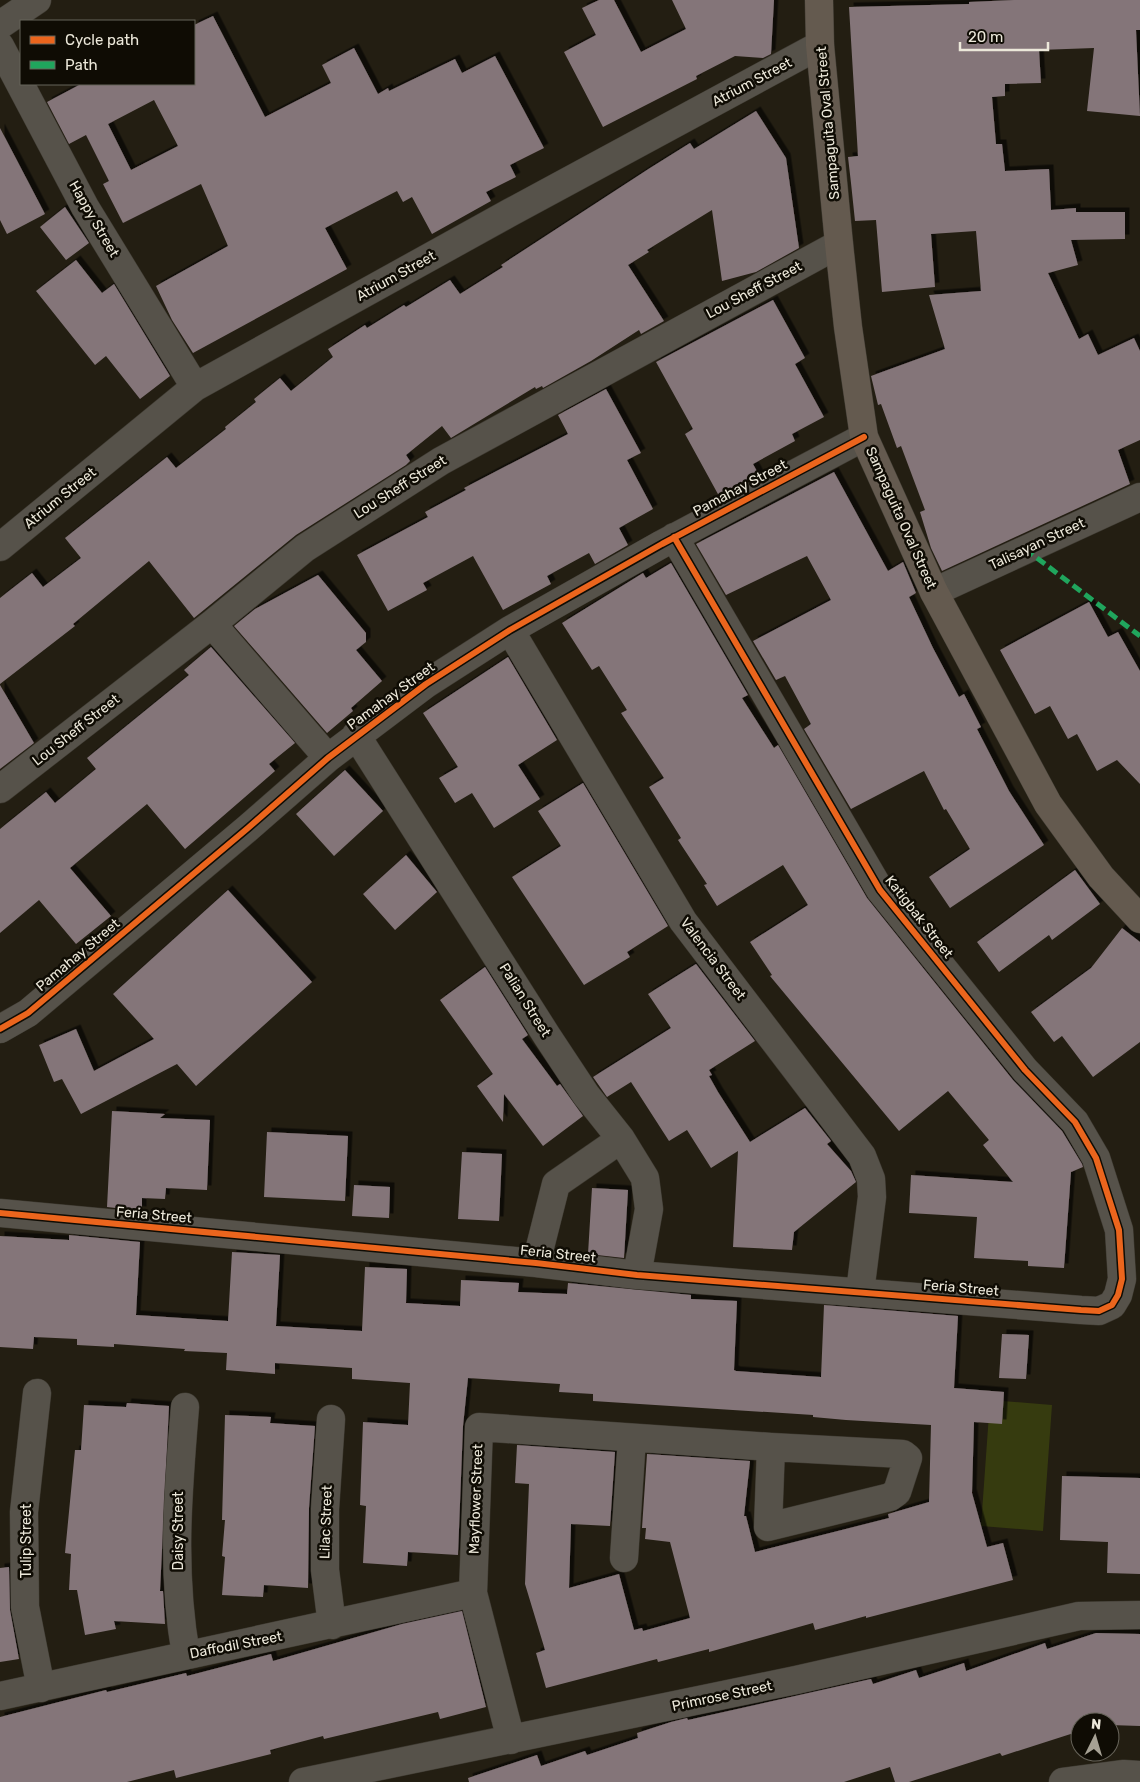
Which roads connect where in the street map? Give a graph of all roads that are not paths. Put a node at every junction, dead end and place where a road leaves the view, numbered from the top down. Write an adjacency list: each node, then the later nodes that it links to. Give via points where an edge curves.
1 (37, 0): 3 (street)
2 (819, 0): 4 (main road, Sampaguita Oval Street)
3 (0, 26)
4 (820, 45): 8 (main road, Sampaguita Oval Street); 9 (street, Atrium Street)
5 (0, 46): 6 (street, Happy Street)
6 (20, 84)
7 (21, 85): 9 (street, Happy Street, via 85,207)
8 (839, 244): 10 (main road, Sampaguita Oval Street, via 848,327); 15 (street, Lou Sheff Street, via 441,461 305,548)
9 (195, 387): 13 (street, Atrium Street)
10 (852, 442): 12 (street, Pamahay Street); 14 (main road, Sampaguita Oval Street)
11 (1140, 497): 14 (street, Talisayan Street)
12 (674, 538): 16 (street, Pamahay Street); 27 (street, Katigbak Street, via 880,890 1019,1063 1075,1122 1096,1158 1119,1230 1122,1254 1122,1279)
13 (0, 547)
14 (934, 592): 20 (main road, Sampaguita Oval Street, via 1048,804 1101,877)
15 (212, 624): 18 (street); 19 (street, Lou Sheff Street)
16 (510, 630): 17 (street, Pamahay Street, via 426,684); 26 (street, Valencia Street, via 683,920 862,1156 871,1179 872,1197)
17 (356, 736): 18 (street, Pamahay Street); 22 (street, Palian Street, via 581,1088)
18 (328, 758): 21 (street, Pamahay Street, via 28,1013)
19 (0, 789)
20 (1140, 919)
21 (0, 1029)
22 (621, 1139): 24 (street, via 556,1184); 25 (street, Palian Street, via 645,1178 649,1209)
23 (0, 1213): 24 (street, Feria Street)
24 (536, 1264): 25 (street, Feria Street)
25 (637, 1275): 26 (street, Feria Street)
26 (860, 1292): 27 (street, Feria Street, via 1099,1311)
27 (1112, 1305)
28 (37, 1393): 38 (street, Tulip Street, via 24,1512 25,1607)
29 (185, 1407): 37 (street, Daisy Street, via 176,1519 179,1615)
30 (331, 1419): 36 (street, Lilac Street, via 325,1570)
31 (632, 1438): 32 (street, Mayflower Street); 33 (street); 34 (street, Mayflower Street, via 479,1427)
32 (771, 1447): 32 (street, Mayflower Street, via 768,1526 890,1497 897,1492 908,1458 903,1454)
33 (624, 1558)
34 (473, 1593): 36 (street, Daffodil Street); 40 (street, Mayflower Street)
35 (1140, 1615): 40 (street, Primrose Street, via 1079,1616)
36 (332, 1625): 37 (street, Daffodil Street)
37 (186, 1655): 38 (street, Daffodil Street)
38 (41, 1688): 39 (street, Daffodil Street)
39 (0, 1696)
40 (511, 1740): 42 (street, Primrose Street)
41 (1140, 1775): 44 (street)
42 (339, 1778): 43 (street, Primrose Street)
43 (303, 1782)
44 (1063, 1782)

